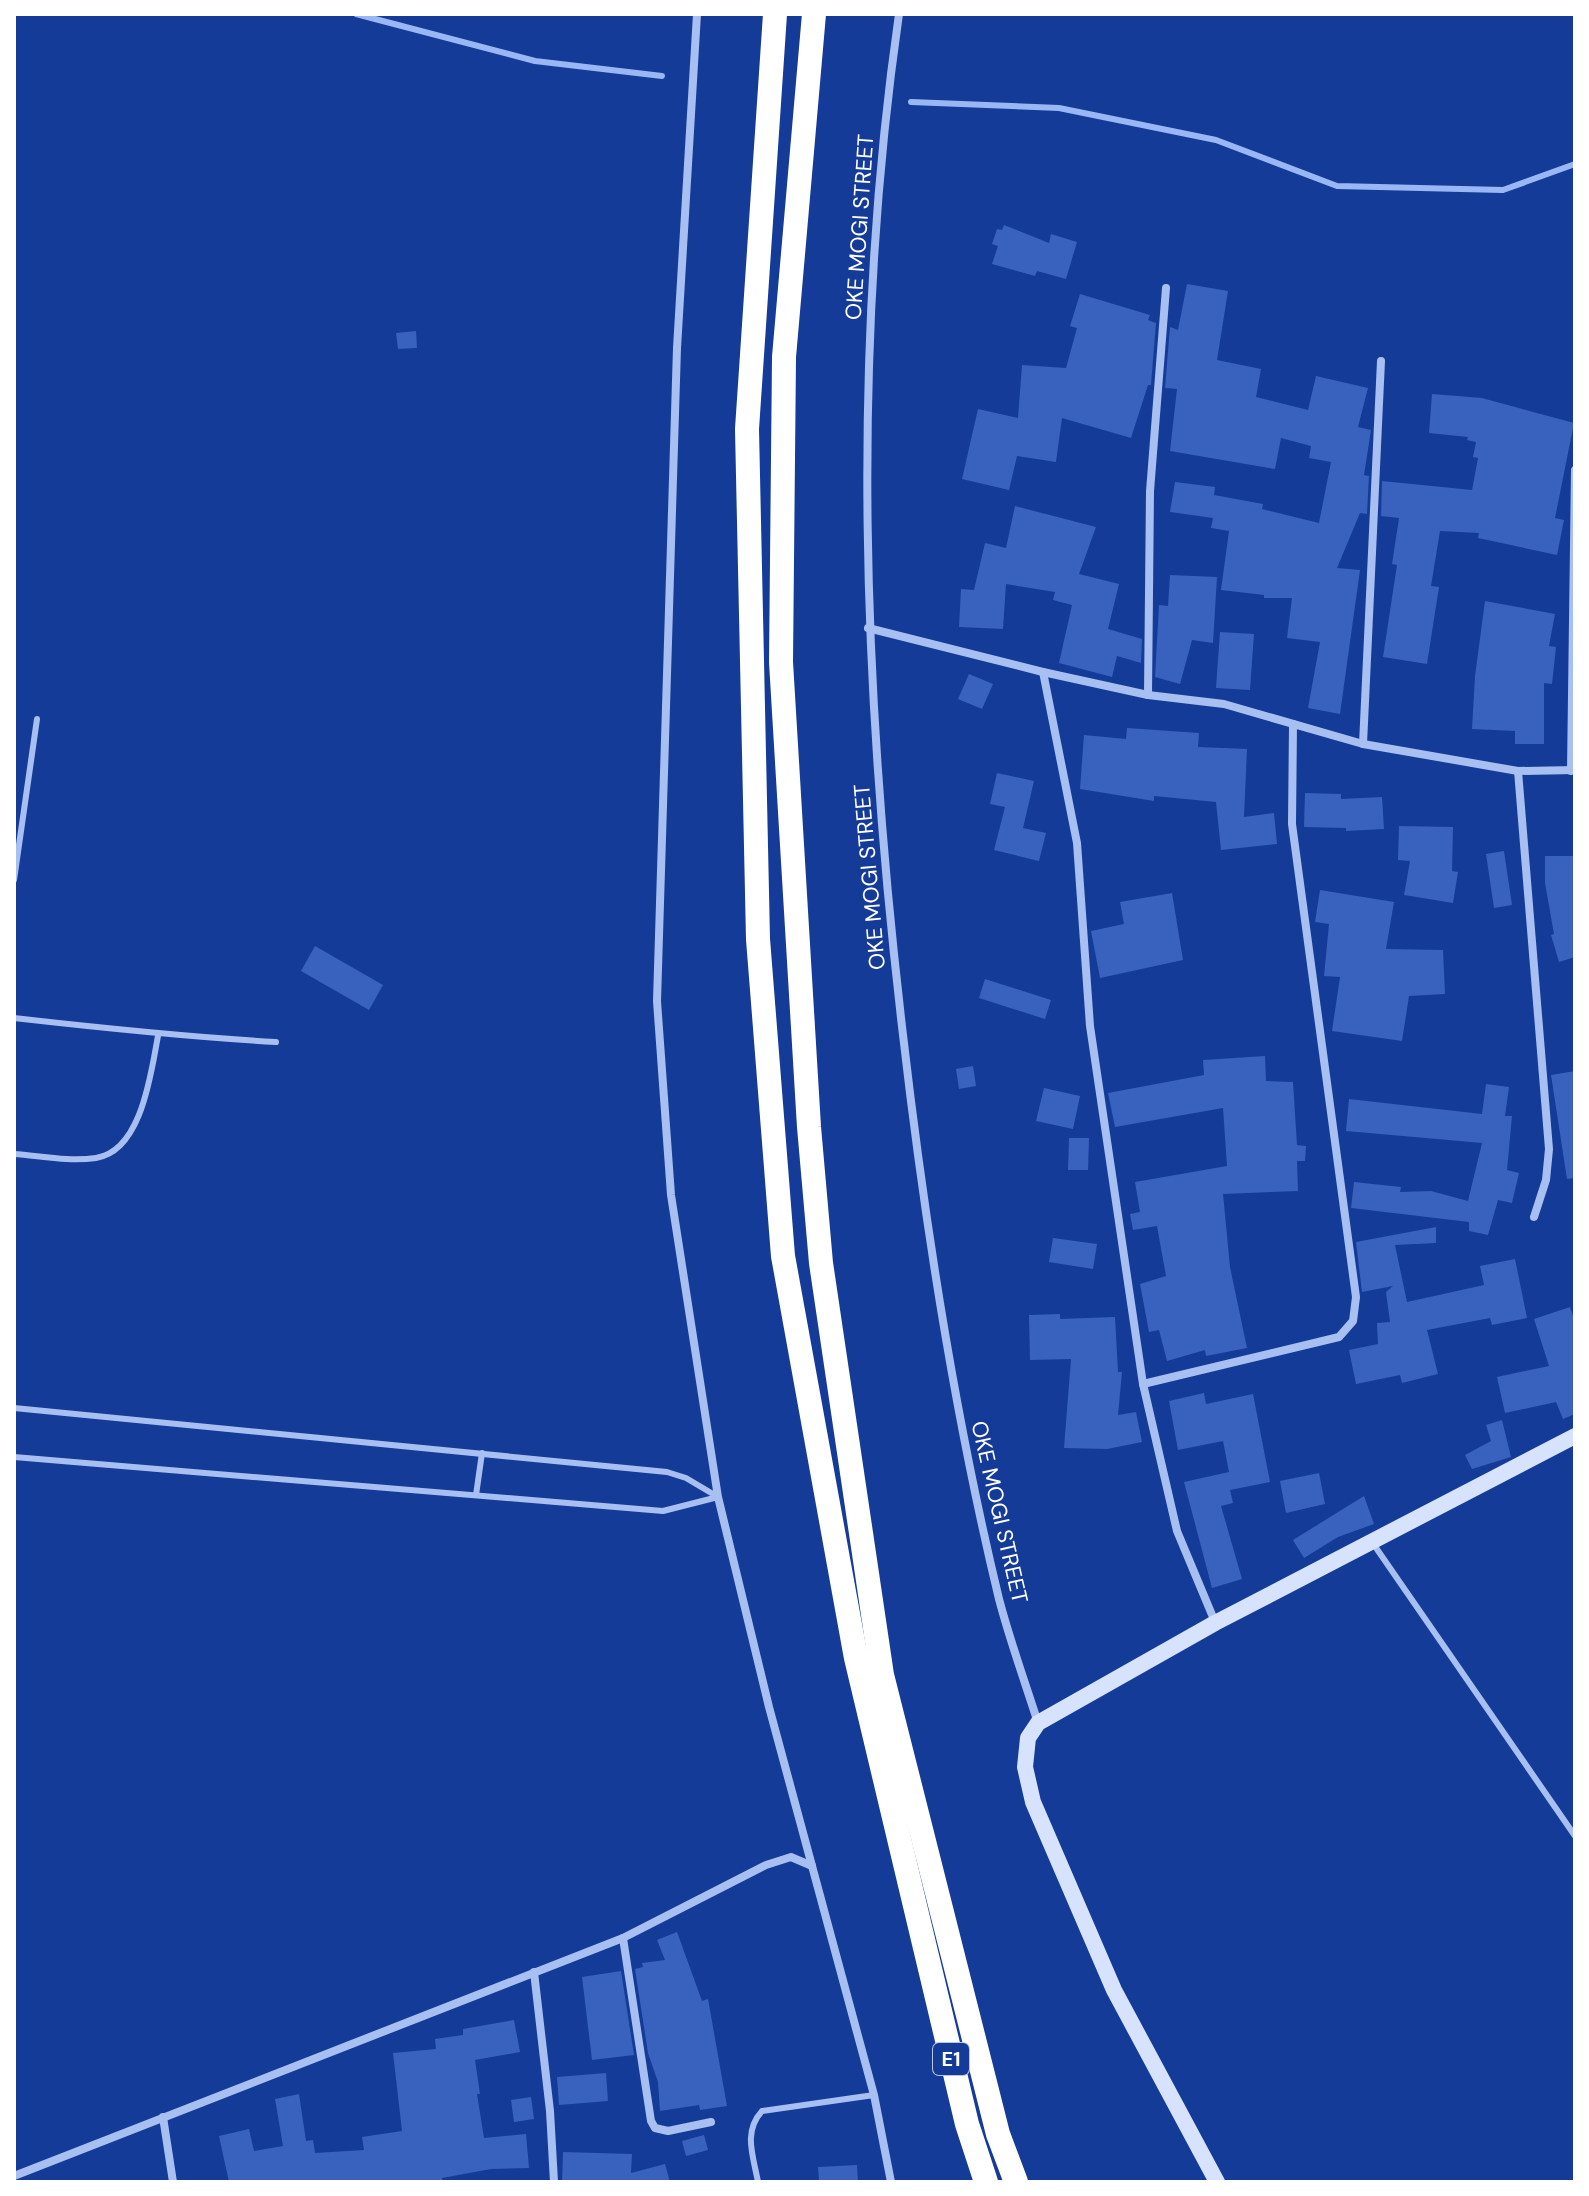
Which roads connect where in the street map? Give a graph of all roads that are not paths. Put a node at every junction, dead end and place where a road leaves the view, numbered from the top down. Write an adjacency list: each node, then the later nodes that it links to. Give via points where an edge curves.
1 (697, 14): 29 (street, via 677,348 657,1001 671,1195)
2 (775, 14): 45 (highway, E1, via 747,429 759,955 783,1256 856,1658 967,2124)
3 (814, 14): 46 (highway, E1, via 784,357 781,662 821,1263 882,1675 998,2134)
4 (899, 14): 9 (street, OKE MOGI STREET, via 884,117 867,384)
5 (1166, 288): 11 (street, via 1150,491)
6 (1381, 361): 14 (street)
7 (1575, 470): 8 (street)
8 (1575, 530): 15 (street)
9 (868, 628): 10 (street); 32 (street, OKE MOGI STREET, via 882,843 923,1198 949,1370 997,1587)
10 (1043, 672): 11 (street); 23 (street, via 1077,843 1090,1026)
11 (1148, 695): 13 (street, via 1224,704)
12 (37, 719): 17 (lane)
13 (1293, 724): 14 (street); 23 (street, via 1292,824 1356,1297 1353,1321 1339,1337)
14 (1363, 744): 16 (street)
15 (1573, 770): 16 (street)
16 (1518, 771): 22 (street, via 1549,1149)
17 (14, 880)
18 (14, 1018): 19 (lane)
19 (158, 1036): 20 (lane); 21 (lane, via 140,1116 121,1144 99,1158)
20 (276, 1042)
21 (14, 1154)
22 (1534, 1217)
23 (1143, 1384): 31 (street, via 1177,1531)
24 (14, 1408): 26 (lane)
25 (1575, 1436): 30 (street)
26 (482, 1453): 28 (lane); 29 (lane, via 667,1472)
27 (14, 1457): 28 (lane)
28 (476, 1495): 29 (lane, via 663,1511)
29 (718, 1497): 34 (street)
30 (1372, 1542): 31 (street); 33 (lane)
31 (1215, 1623): 32 (street)
32 (1038, 1723): 47 (street, via 1028,1738 1025,1767 1033,1802 1114,1990)
33 (1575, 1836)
34 (812, 1866): 35 (street, via 791,1857 766,1865); 37 (street)
35 (623, 1938): 36 (street); 39 (street, via 651,2121 655,2128 668,2131)
36 (534, 1972): 38 (street); 42 (street)
37 (874, 2095): 43 (lane, via 762,2111 749,2134); 44 (street)
38 (163, 2117): 40 (street); 41 (street)
39 (711, 2122)
40 (14, 2176)
41 (173, 2182)
42 (554, 2182)
43 (758, 2182)
44 (891, 2182)
45 (986, 2182)
46 (1016, 2182)
47 (1217, 2182)

